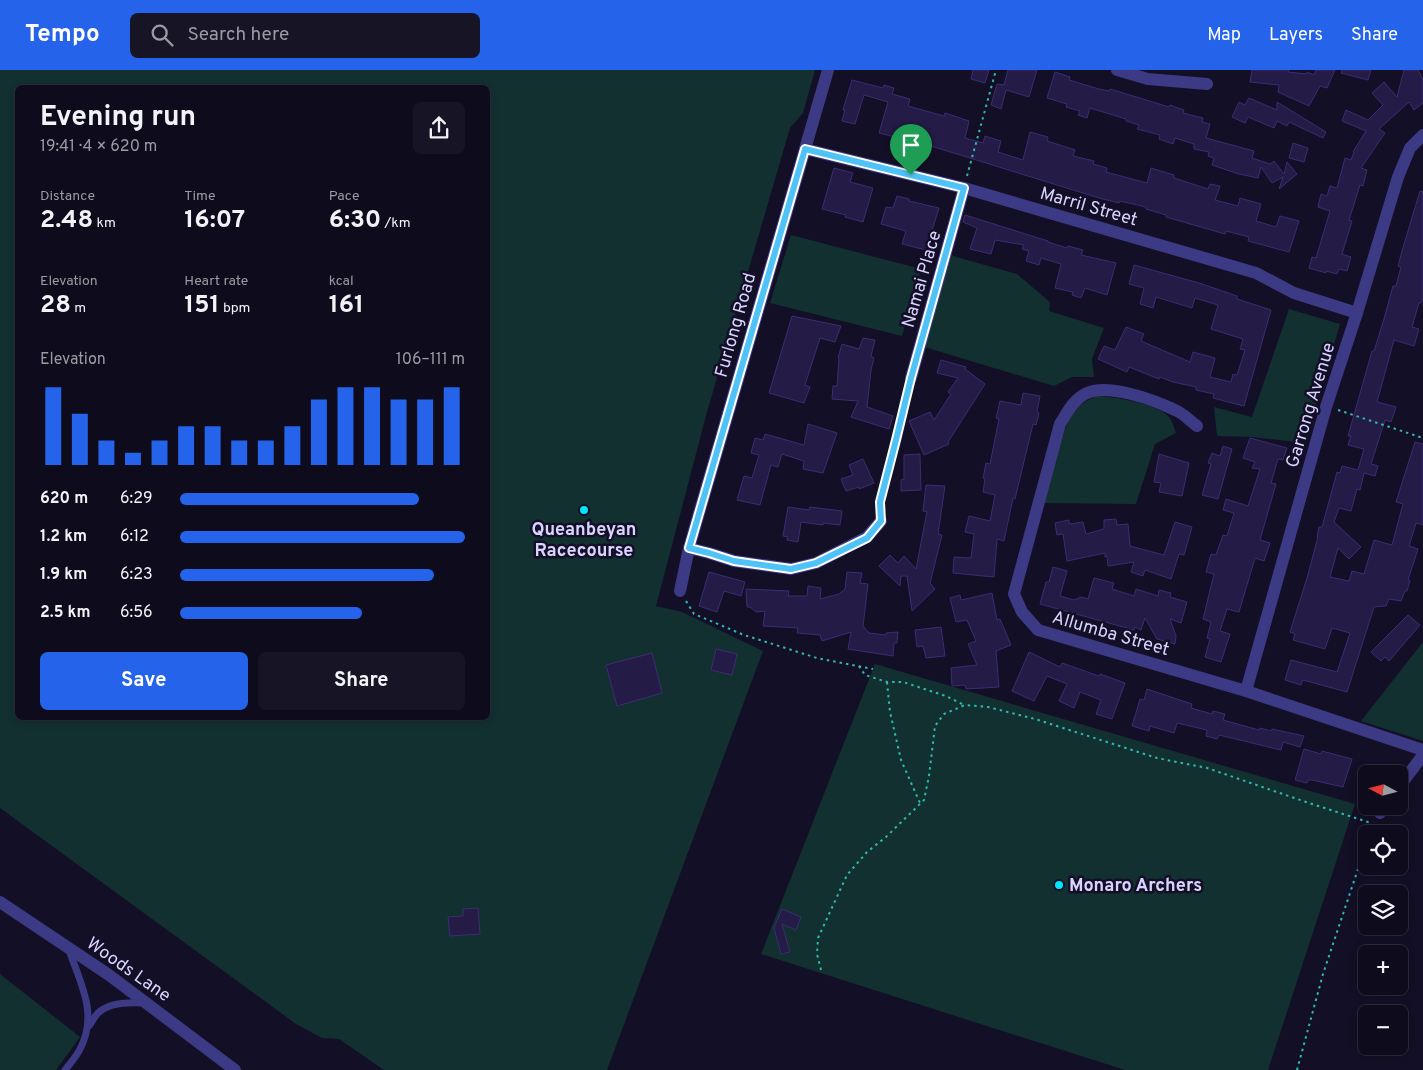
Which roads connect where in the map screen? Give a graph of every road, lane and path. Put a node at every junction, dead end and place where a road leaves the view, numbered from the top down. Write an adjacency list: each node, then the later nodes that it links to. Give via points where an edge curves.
1 (828, 70): 6 (street, Furlong Road)
2 (996, 70): 7 (path)
3 (1117, 70): 4 (street, via 1148,79)
4 (1207, 84)
5 (1423, 135): 8 (street, Garrong Avenue, via 1410,148 1398,177)
6 (805, 149): 7 (street, Marril Street); 14 (street, Furlong Road)
7 (964, 188): 8 (street, Marril Street, via 1256,273 1294,292); 9 (street, Namai Place)
8 (1357, 313): 10 (street, Garrong Avenue)
9 (911, 378): 13 (path, via 880,502)
10 (1326, 406): 12 (path); 19 (street, Garrong Avenue)
11 (1197, 426): 19 (street, Allumba Street, via 1177,410 1104,389 1086,393 1074,401 1060,424 1014,594 1022,612 1038,630)
12 (1423, 438)
13 (881, 521): 14 (street, via 867,538 816,563 791,569 734,561)
14 (689, 548): 15 (street, Furlong Road)
15 (680, 591): 16 (path, via 694,614 817,658)
16 (858, 666): 17 (path); 18 (path, via 865,675)
17 (873, 669)
18 (887, 682): 20 (path, via 903,682); 24 (path, via 901,760)
19 (1246, 691): 21 (street, Allumba Street)
20 (964, 705): 24 (path, via 944,714 935,726 929,776 924,800); 25 (path, via 988,707 1157,758 1207,768 1309,803)
21 (1423, 750)
22 (1423, 756): 23 (street)
23 (1408, 775)
24 (920, 803): 29 (path, via 847,875 818,938)
25 (1358, 811)
26 (1358, 869): 34 (path, via 1323,974)
27 (0, 902): 28 (street, Woods Lane)
28 (68, 947): 30 (street, Woods Lane); 31 (lane, via 88,1006)
29 (821, 970)
30 (148, 1003): 31 (lane, via 112,1005 99,1012); 33 (street, Woods Lane)
31 (88, 1027): 32 (lane, via 80,1050)
32 (65, 1070)
33 (235, 1070)
34 (1297, 1070)

